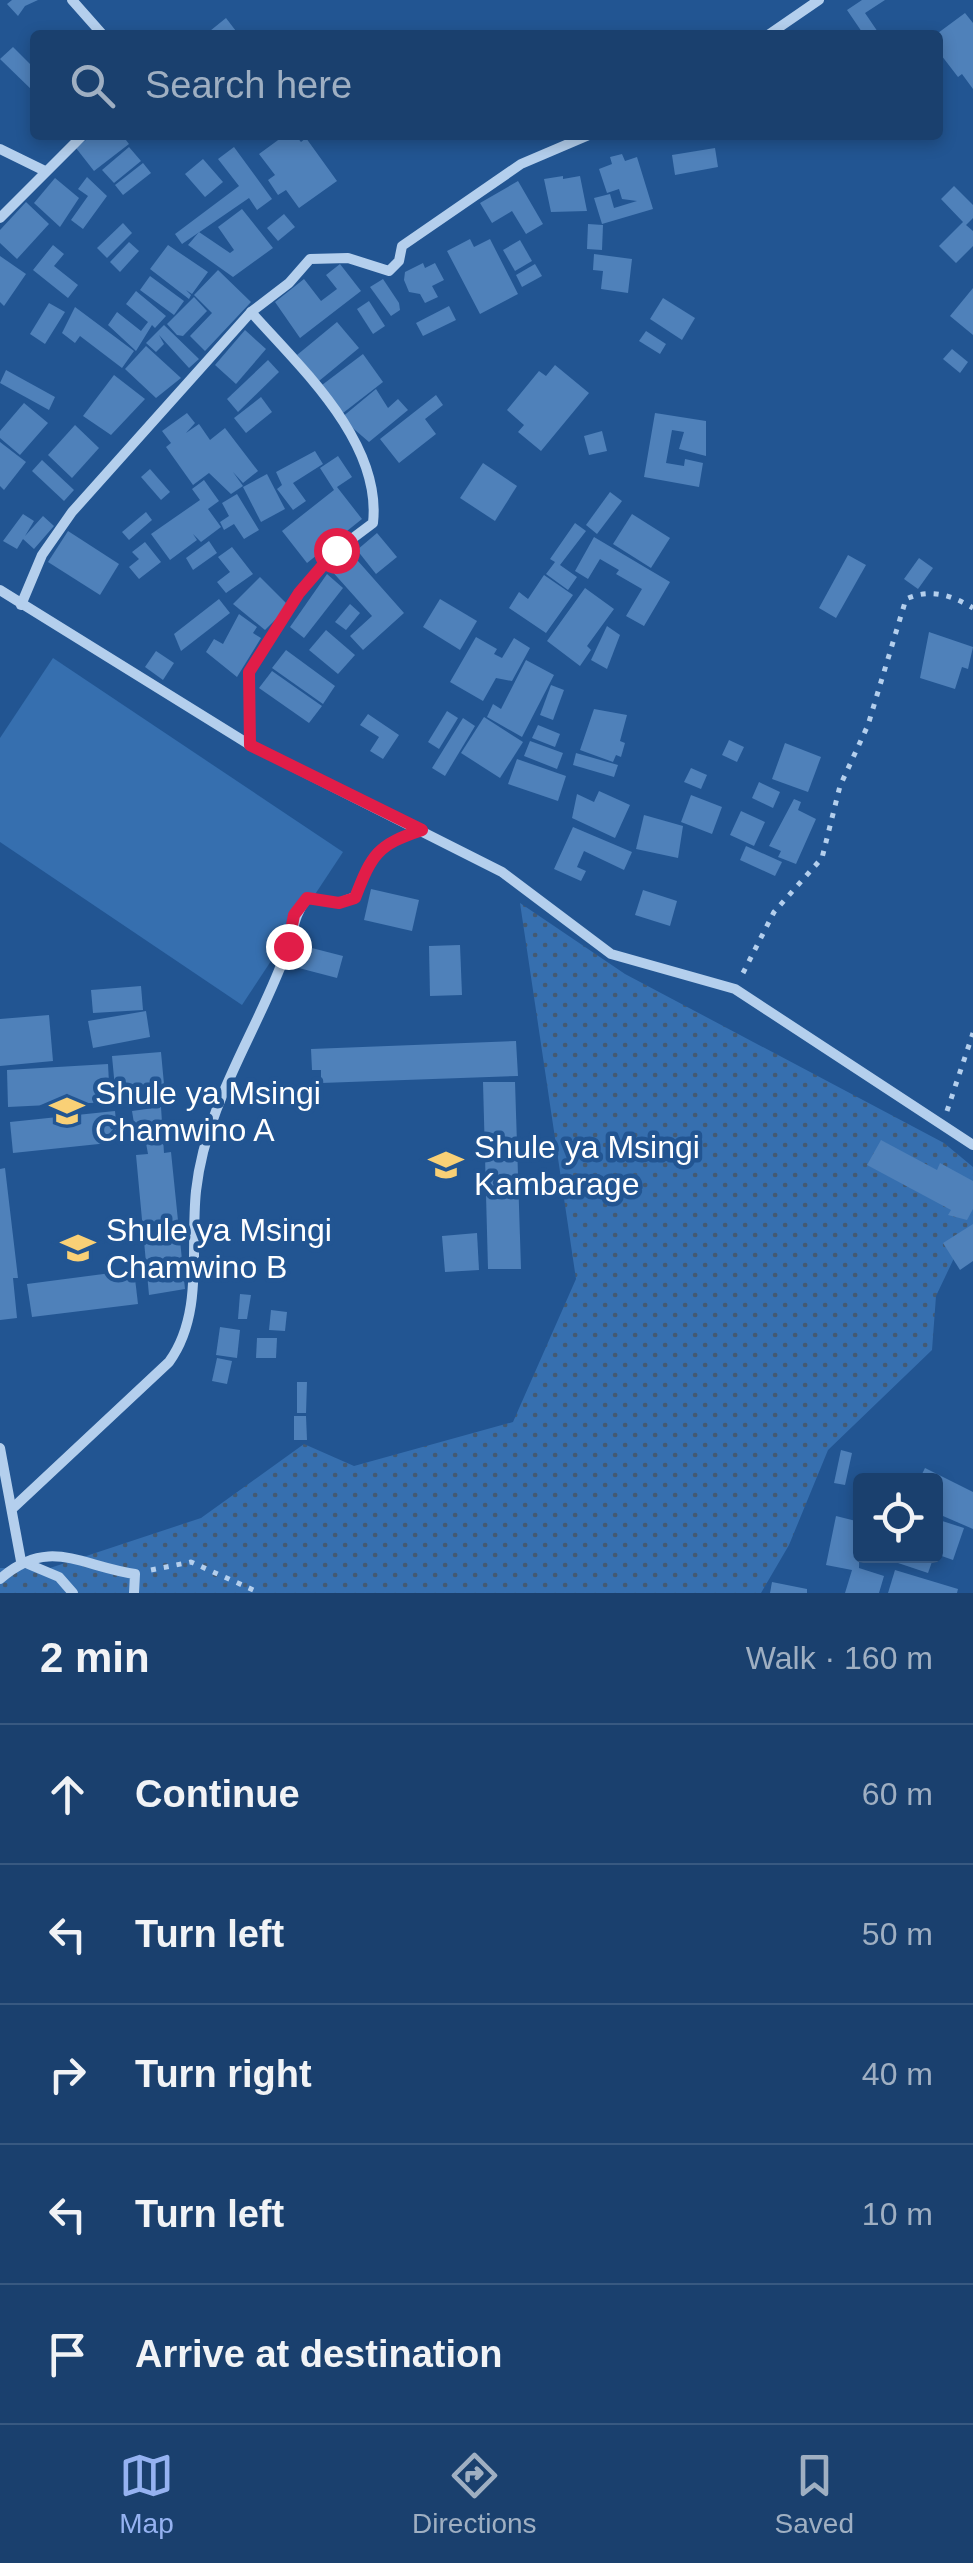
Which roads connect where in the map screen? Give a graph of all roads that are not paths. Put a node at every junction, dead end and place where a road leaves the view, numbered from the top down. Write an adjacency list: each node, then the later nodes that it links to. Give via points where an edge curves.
1 (72, 0): 3 (street)
2 (818, 0): 4 (street)
3 (99, 30)
4 (775, 30)
5 (78, 140): 8 (street)
6 (577, 140): 10 (street, via 521,164 402,246 389,271 348,258 310,259)
7 (0, 150): 8 (street)
8 (45, 170): 9 (street)
9 (0, 218)
10 (252, 312): 12 (street, via 72,512 42,555); 13 (street, via 317,386 356,445 376,496 374,523 336,550 299,593 249,672)
11 (0, 590): 12 (street)
12 (21, 605): 13 (street)
13 (250, 745): 14 (street)
14 (422, 830): 15 (street, via 502,872 611,954 735,989); 17 (street, via 388,841 374,854 355,898 307,898 294,915 288,946 220,1094 196,1188 186,1338)
15 (973, 1145)
16 (0, 1448): 17 (street)
17 (14, 1507): 18 (street)
18 (21, 1561): 19 (street); 20 (street, via 59,1577); 21 (street, via 62,1553 135,1574)
19 (0, 1579)
20 (74, 1593)
21 (134, 1593)

